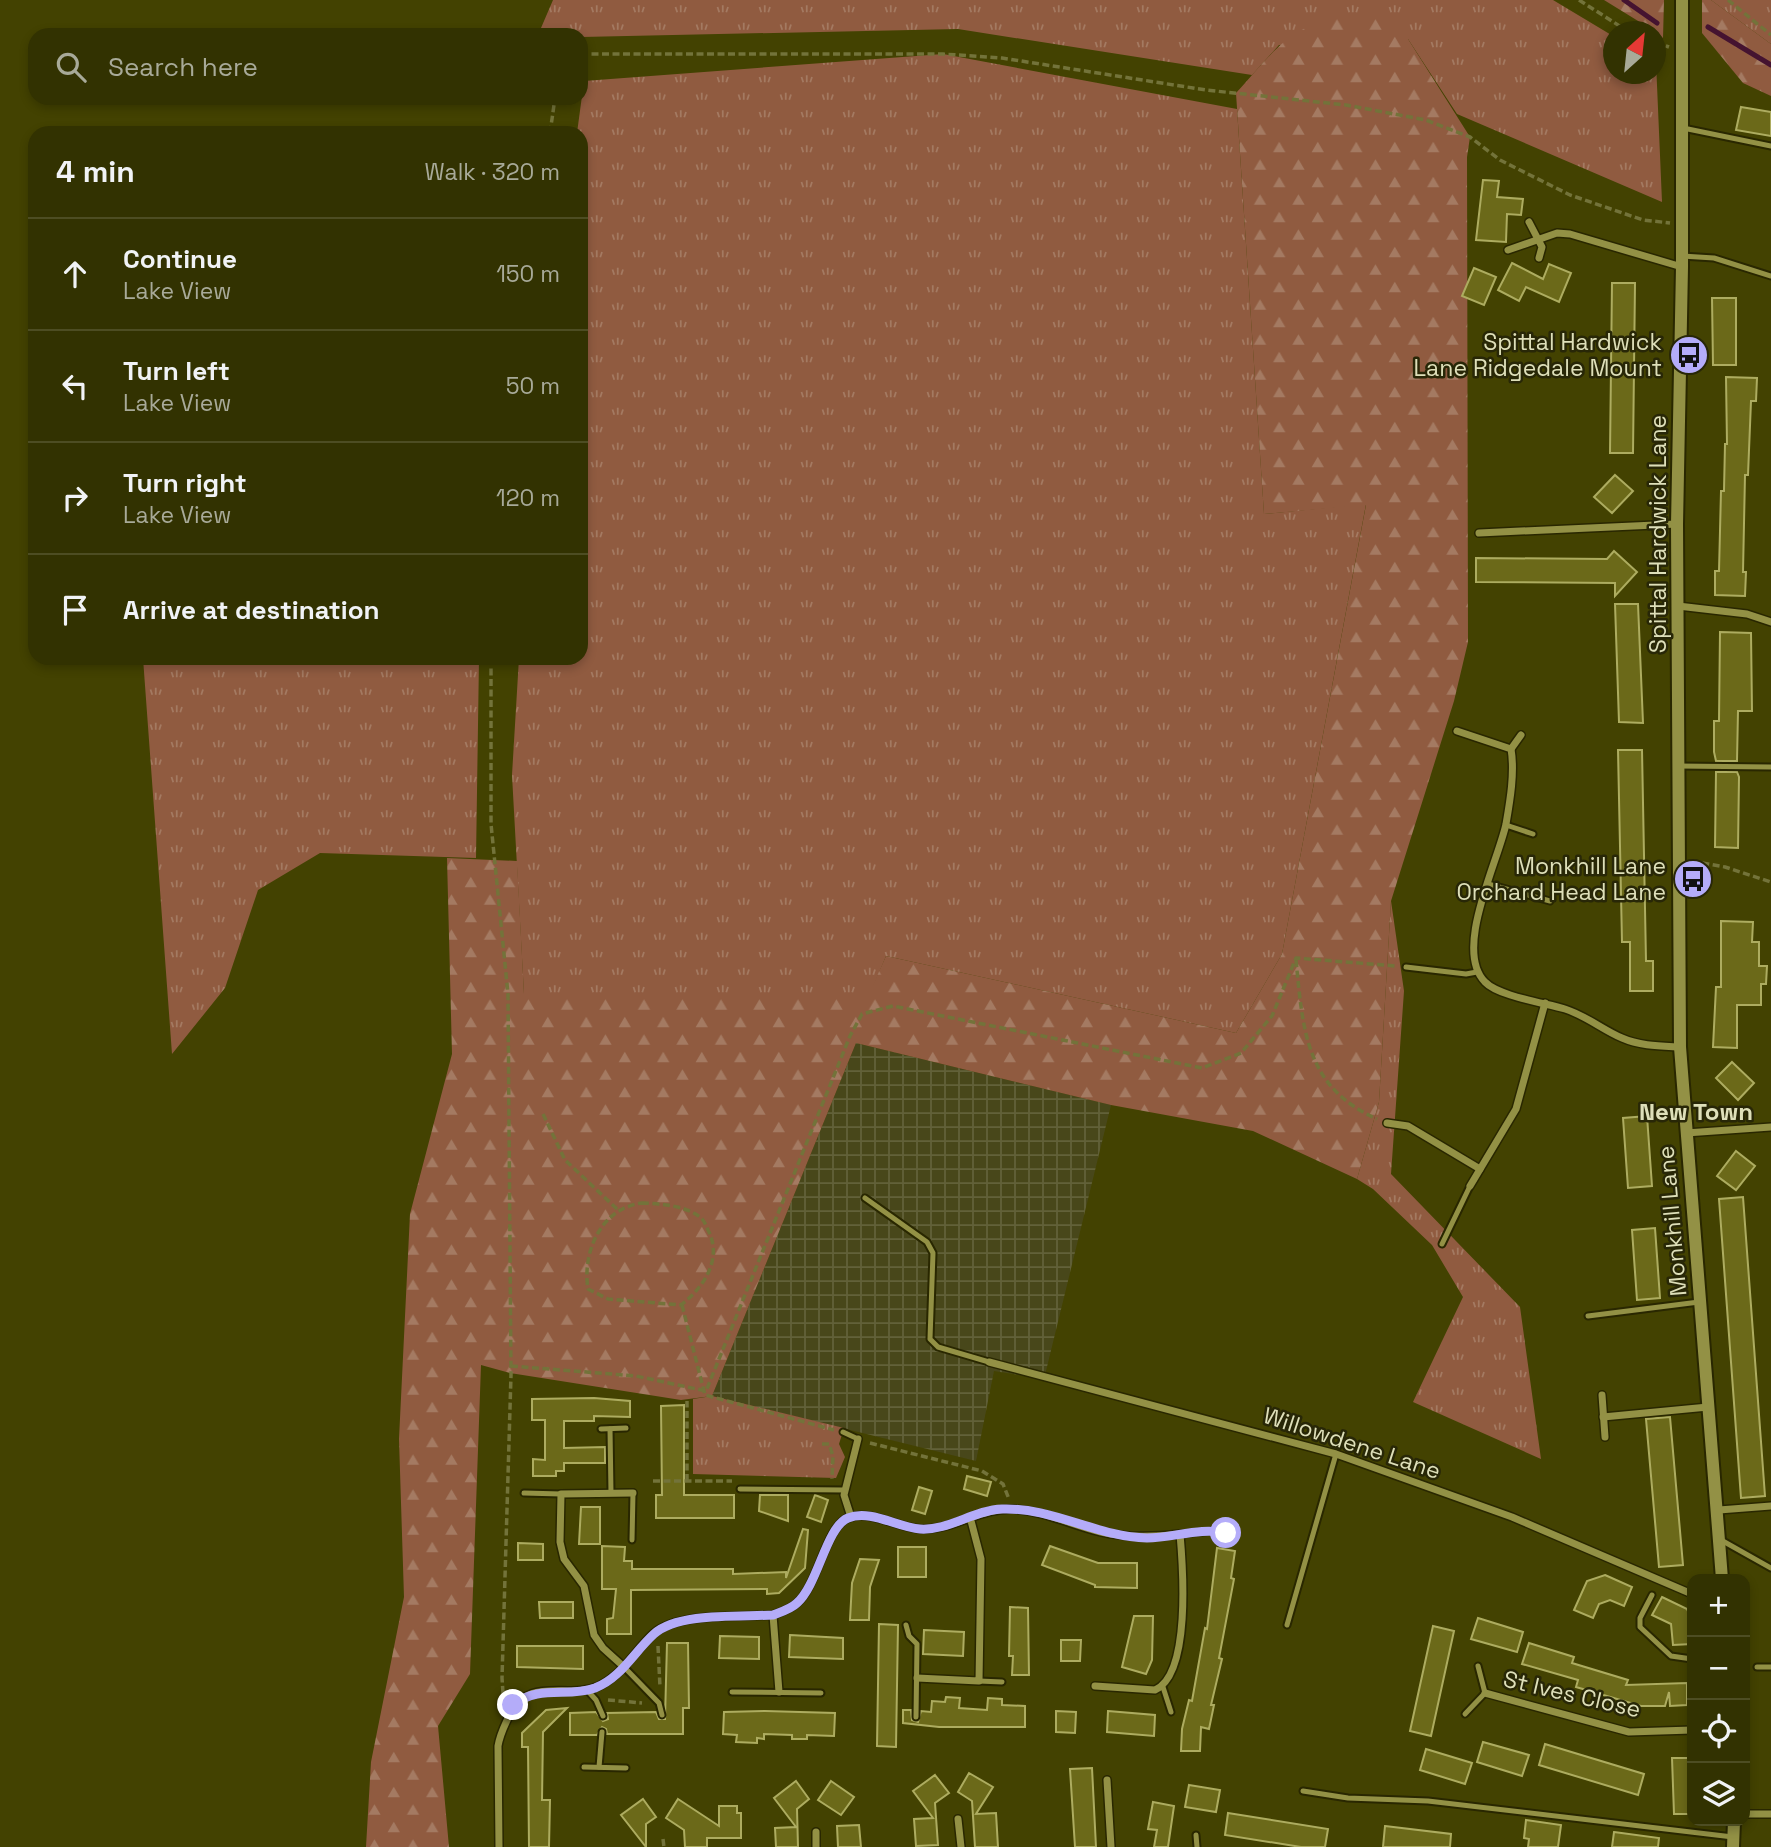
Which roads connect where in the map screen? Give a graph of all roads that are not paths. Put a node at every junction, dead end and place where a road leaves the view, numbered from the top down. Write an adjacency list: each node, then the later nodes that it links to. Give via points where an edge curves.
1 (1682, 0): 2 (street, Spittal Hardwick Lane)
2 (1683, 128): 3 (lane); 8 (street, Spittal Hardwick Lane)
3 (1771, 146)
4 (1529, 222): 5 (street)
5 (1540, 239): 6 (street); 7 (street); 8 (street, via 1556,233 1581,236)
6 (1508, 250)
7 (1539, 258)
8 (1682, 261): 9 (lane, via 1714,258); 10 (street, Spittal Hardwick Lane)
9 (1771, 276)
10 (1676, 524): 11 (street); 12 (street, Spittal Hardwick Lane)
11 (1479, 533)
12 (1678, 606): 13 (street, via 1734,612); 17 (street, Spittal Hardwick Lane)
13 (1771, 622)
14 (1457, 732): 16 (street)
15 (1521, 735): 16 (street)
16 (1511, 749): 19 (street)
17 (1678, 766): 18 (lane); 21 (street, Spittal Hardwick Lane)
18 (1771, 767)
19 (1506, 825): 20 (lane); 22 (street)
20 (1533, 834)
21 (1679, 859): 27 (street, Monkhill Lane)
22 (1488, 884): 23 (lane); 25 (street, via 1476,927 1473,963)
23 (1550, 901)
24 (1406, 967): 25 (lane)
25 (1477, 972): 26 (street, via 1495,990)
26 (1545, 1003): 27 (street, via 1570,1010 1639,1044); 31 (street, via 1516,1109)
27 (1680, 1047): 30 (street, Monkhill Lane)
28 (1387, 1123): 31 (street, via 1408,1126)
29 (1771, 1127): 30 (street)
30 (1686, 1133): 35 (street, Monkhill Lane)
31 (1480, 1169): 32 (street)
32 (1470, 1186): 34 (lane)
33 (865, 1198): 37 (lane, via 928,1242 933,1253 930,1339 938,1347)
34 (1442, 1244)
35 (1699, 1302): 36 (lane); 39 (street, Monkhill Lane)
36 (1588, 1316)
37 (989, 1362): 47 (street, Willowdene Lane)
38 (1602, 1395): 40 (street)
39 (1708, 1407): 40 (street); 55 (street, Monkhill Lane)
40 (1603, 1417): 45 (street)
41 (626, 1428): 43 (lane)
42 (601, 1429): 43 (lane)
43 (610, 1429): 51 (lane)
44 (843, 1432): 46 (lane)
45 (1605, 1437)
46 (858, 1440): 49 (street)
47 (1336, 1454): 64 (street, Willowdene Lane, via 1512,1517); 68 (lane)
48 (740, 1489): 49 (lane)
49 (845, 1489): 56 (street)
50 (524, 1493): 53 (lane)
51 (611, 1493): 52 (street); 53 (street)
52 (633, 1493): 60 (lane)
53 (561, 1494): 71 (street, via 564,1559 584,1586 594,1635)
54 (1771, 1506): 55 (street)
55 (1719, 1510): 61 (street, Monkhill Lane)
56 (850, 1517): 57 (street, via 861,1515 921,1529); 66 (street, via 839,1525 818,1573 798,1603)
57 (970, 1517): 59 (street, via 1013,1509 1103,1533 1147,1538); 75 (street, via 981,1559)
58 (1226, 1533): 59 (lane)
59 (1180, 1534): 78 (street, via 1180,1635 1169,1680)
60 (632, 1540)
61 (1721, 1540): 62 (lane); 63 (street, Monkhill Lane)
62 (1771, 1568)
63 (1722, 1574)
64 (1687, 1592)
65 (1652, 1595): 69 (lane, via 1640,1627 1671,1656)
66 (773, 1615): 71 (street, via 685,1620 663,1627); 81 (street)
67 (906, 1625): 74 (lane, via 917,1644)
68 (1287, 1625)
69 (1687, 1658)
70 (1478, 1666): 83 (lane, St Ives Close)
71 (624, 1667): 79 (street); 86 (lane, via 660,1703)
72 (1757, 1667): 73 (lane)
73 (1771, 1667)
74 (917, 1678): 75 (street); 88 (lane)
75 (979, 1681): 76 (lane)
76 (1002, 1682)
77 (1095, 1686): 78 (street)
78 (1163, 1687): 84 (lane)
79 (587, 1690): 87 (lane); 102 (street, via 544,1690 513,1705 498,1746)
80 (732, 1692): 81 (lane)
81 (779, 1692): 82 (lane)
82 (821, 1693)
83 (1485, 1693): 85 (lane, St Ives Close); 89 (street, St Ives Close, via 1629,1731)
84 (1171, 1712)
85 (1465, 1714)
86 (663, 1715)
87 (603, 1716)
88 (916, 1717)
89 (1687, 1730)
90 (602, 1732): 92 (lane)
91 (584, 1767): 92 (lane)
92 (599, 1768): 93 (lane)
93 (626, 1768)
94 (1107, 1780): 105 (street)
95 (1303, 1791): 101 (lane, via 1441,1802)
96 (1750, 1814): 97 (street)
97 (1771, 1814)
98 (958, 1819): 104 (street)
99 (816, 1832): 103 (street)
100 (1196, 1835): 106 (lane)
101 (1733, 1842)
102 (499, 1847)
103 (816, 1847)
104 (961, 1847)
105 (1111, 1847)
106 (1197, 1847)

